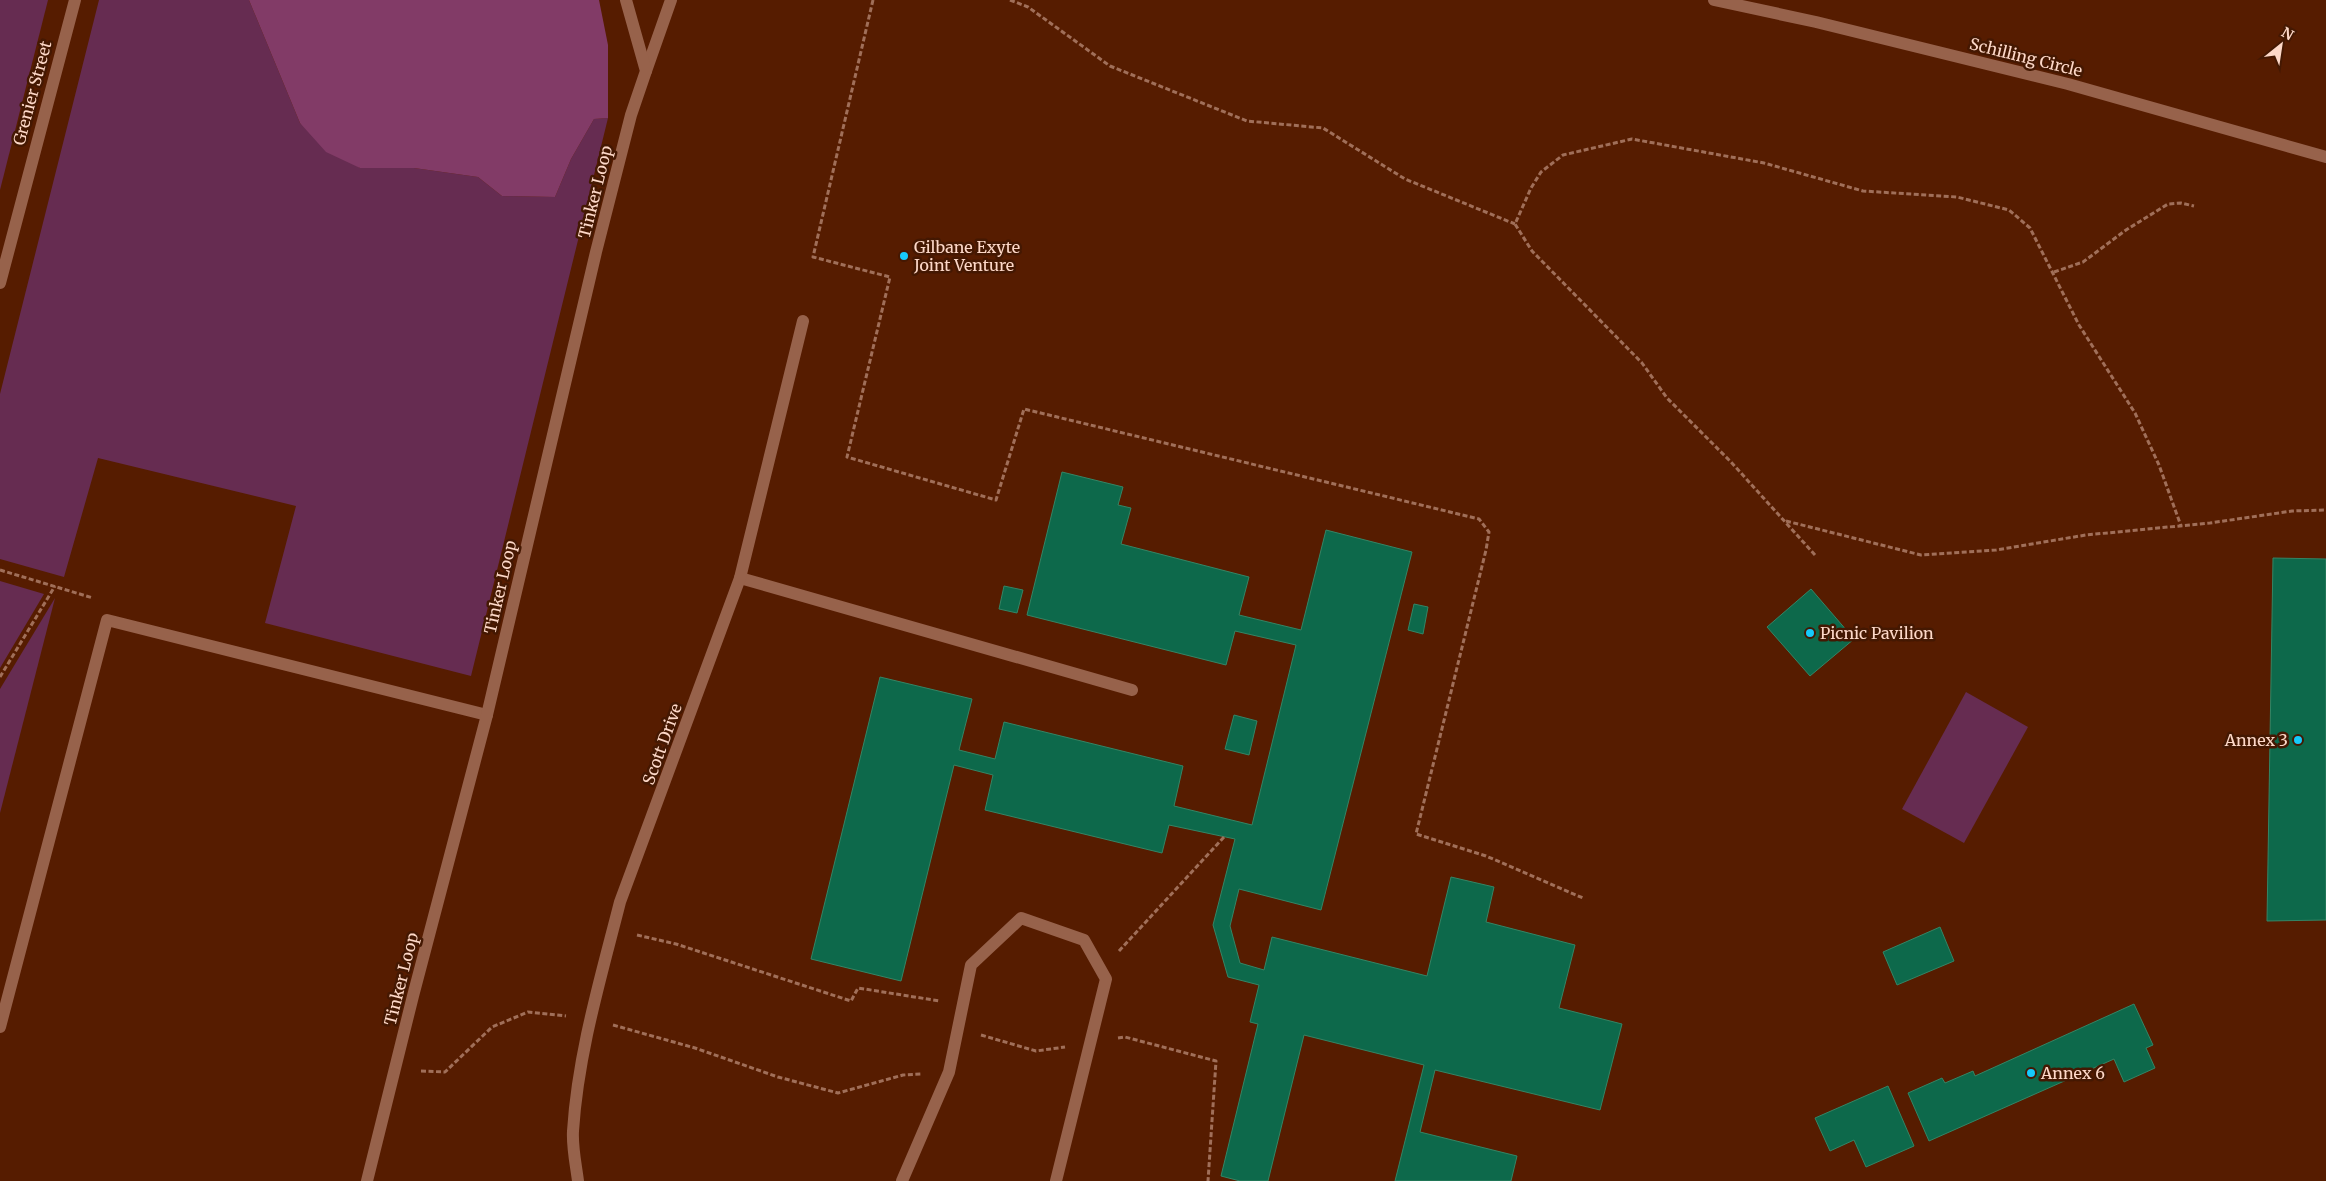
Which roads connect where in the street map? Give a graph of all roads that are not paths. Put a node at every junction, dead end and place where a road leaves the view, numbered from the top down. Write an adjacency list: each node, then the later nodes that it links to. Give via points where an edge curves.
1 (74, 0): 7 (street, Grenier Street)
2 (626, 0): 5 (street)
3 (670, 0): 5 (street, Tinker Loop)
4 (1714, 0): 6 (street, Schilling Circle, via 2068,84)
5 (646, 71): 11 (street, Tinker Loop, via 631,115 596,252)
6 (2326, 157)
7 (0, 283)
8 (803, 321): 9 (street, Scott Drive)
9 (740, 578): 10 (street); 14 (street, Scott Drive, via 620,902 585,1038 572,1133)
10 (1132, 690)
11 (487, 715): 12 (street, via 106,620); 13 (street, Tinker Loop)
12 (0, 1027)
13 (368, 1181)
14 (578, 1181)
15 (902, 1181): 16 (street, via 949,1072 971,964 1021,918 1084,940 1106,979)
16 (1056, 1181)

